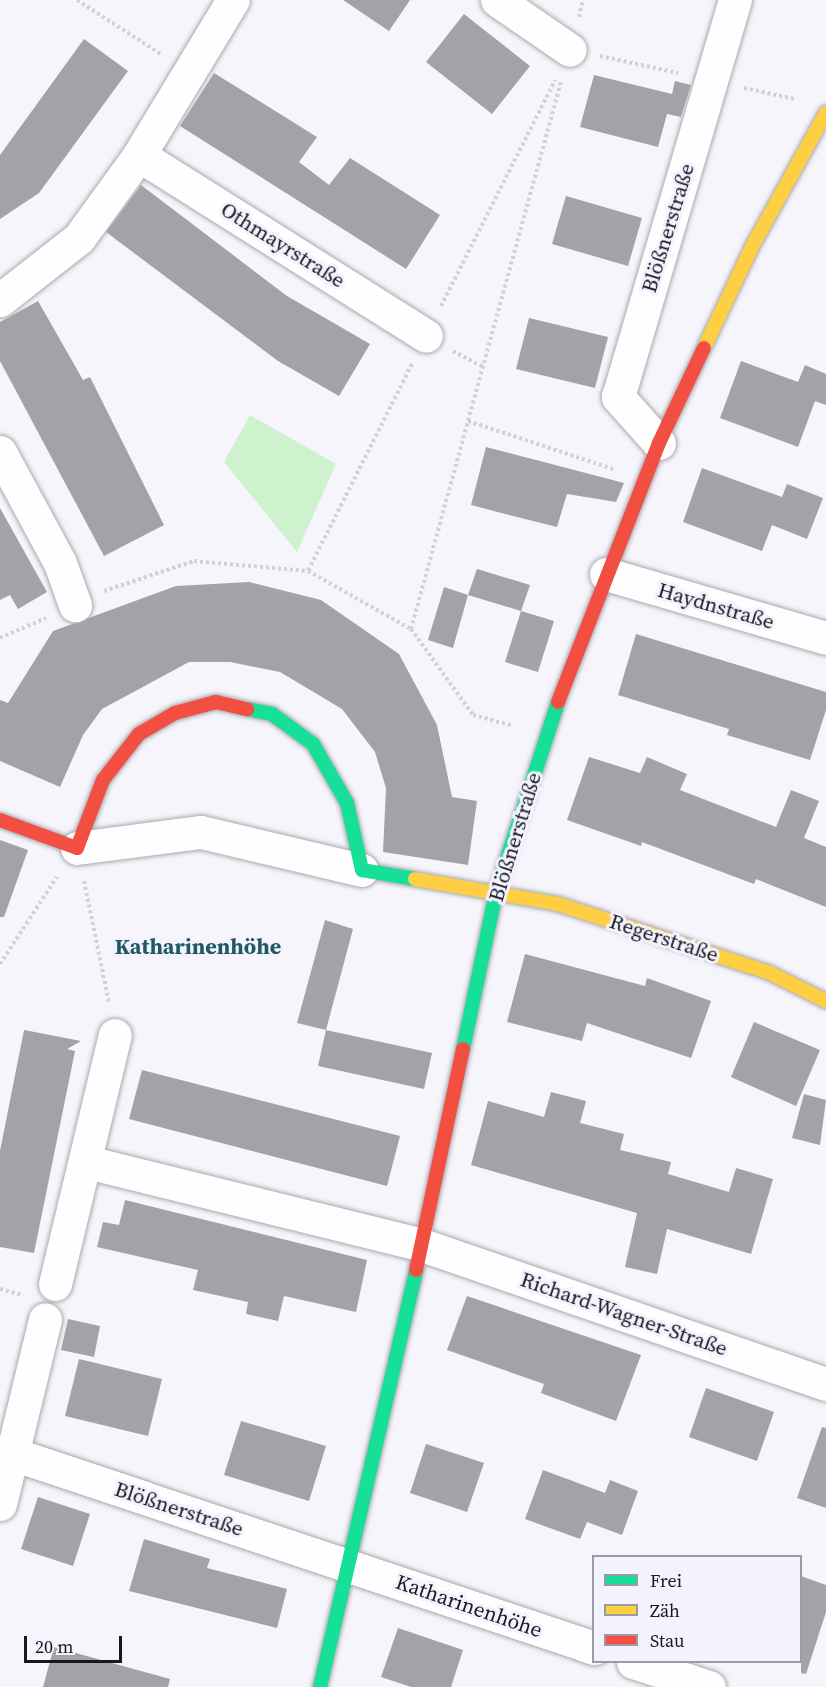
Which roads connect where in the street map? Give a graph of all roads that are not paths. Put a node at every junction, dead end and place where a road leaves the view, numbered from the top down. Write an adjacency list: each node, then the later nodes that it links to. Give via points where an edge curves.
1 (233, 0): 6 (street)
2 (497, 0): 4 (street)
3 (735, 0): 9 (street, Blößnerstraße, via 618,397)
4 (570, 50)
5 (826, 113): 9 (street, Blößnerstraße, via 753,244)
6 (139, 155): 7 (street, via 79,238); 8 (street, Othmayrstraße)
7 (0, 300)
8 (426, 336)
9 (659, 443): 11 (street, Blößnerstraße)
10 (0, 452): 12 (street, via 60,563)
11 (606, 574): 13 (street, Haydnstraße); 17 (street, Blößnerstraße, via 546,734)
12 (75, 605)
13 (826, 638)
14 (0, 820): 15 (street)
15 (77, 848): 16 (street, via 201,832); 16 (street, via 103,780 139,734 175,714 216,702 272,714 313,744 347,803)
16 (362, 870): 17 (street, Regerstraße)
17 (496, 892): 18 (street, Regerstraße, via 558,904 759,969); 21 (street, Blößnerstraße)
18 (826, 1001)
19 (115, 1035): 20 (street)
20 (87, 1161): 21 (street); 22 (street)
21 (422, 1245): 24 (street, Richard-Wagner-Straße); 27 (street, Blößnerstraße)
22 (55, 1284)
23 (45, 1319): 25 (street)
24 (826, 1384)
25 (13, 1454): 26 (street); 27 (street, Blößnerstraße)
26 (0, 1504)
27 (345, 1564): 28 (street, Katharinenhöhe); 30 (street, Blößnerstraße)
28 (592, 1647)
29 (636, 1663): 31 (street)
30 (320, 1687)
31 (709, 1687)

